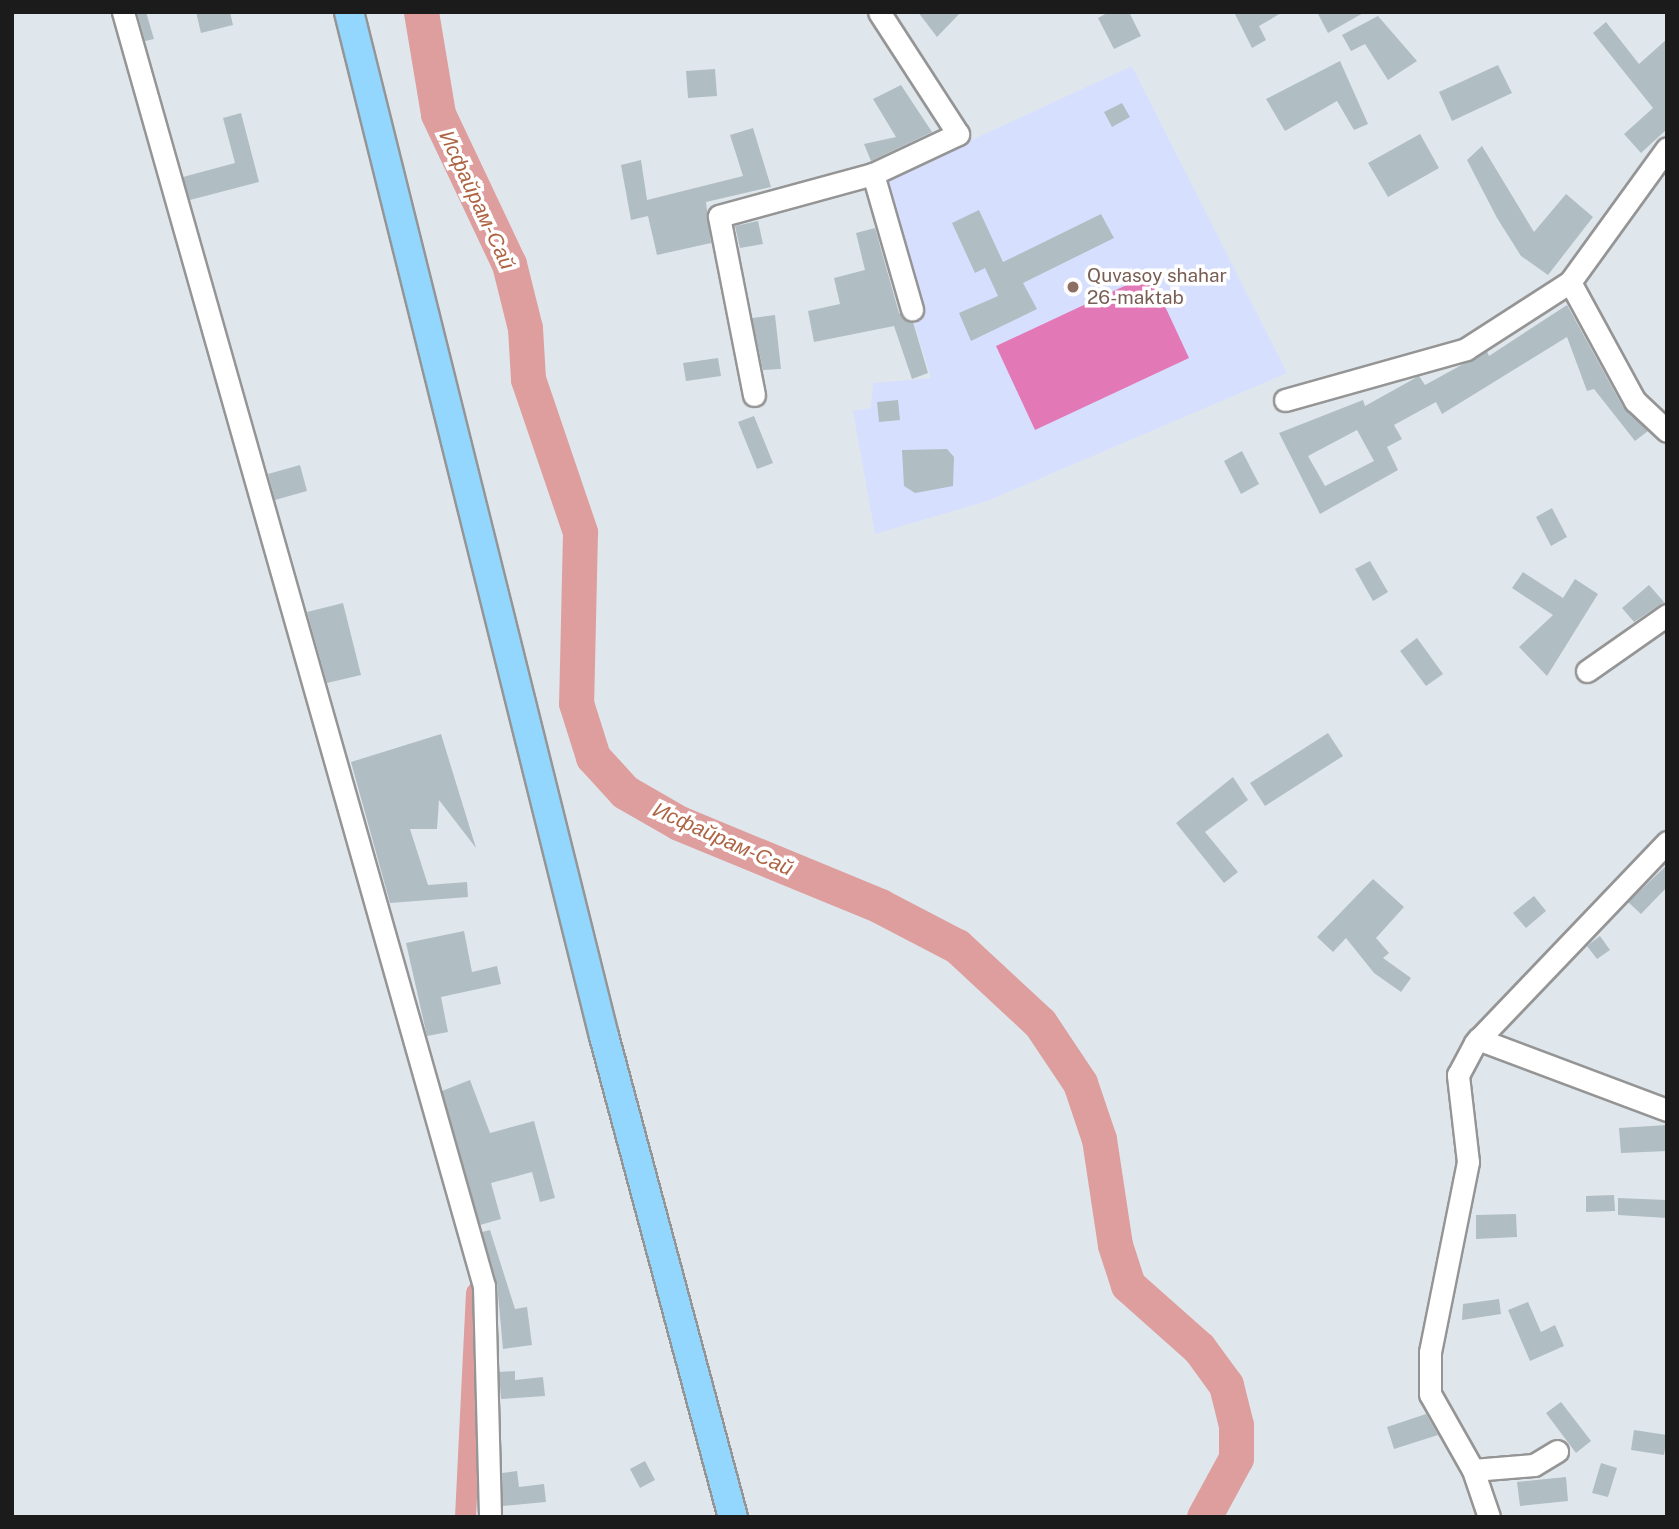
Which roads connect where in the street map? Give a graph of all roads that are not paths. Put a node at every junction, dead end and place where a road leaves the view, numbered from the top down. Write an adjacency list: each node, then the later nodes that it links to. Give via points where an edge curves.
1 (123, 12): 18 (street, via 484,1286)
2 (349, 12): 19 (main road, via 604,1036)
3 (879, 12): 5 (street, via 958,134)
4 (1665, 154): 6 (street)
5 (873, 174): 7 (street); 8 (street, via 719,216)
6 (1570, 282): 9 (street, via 1466,349); 10 (street, via 1635,401)
7 (912, 309)
8 (754, 395)
9 (1285, 400)
10 (1667, 431)
11 (1667, 615): 12 (street)
12 (1587, 671)
13 (1667, 842): 14 (street)
14 (1478, 1039): 15 (street); 17 (street, via 1458,1074 1468,1162 1430,1352 1430,1394)
15 (1667, 1110)
16 (1557, 1451): 17 (street, via 1534,1465)
17 (1473, 1470): 20 (street)
18 (490, 1517)
19 (733, 1517)
20 (1489, 1517)

